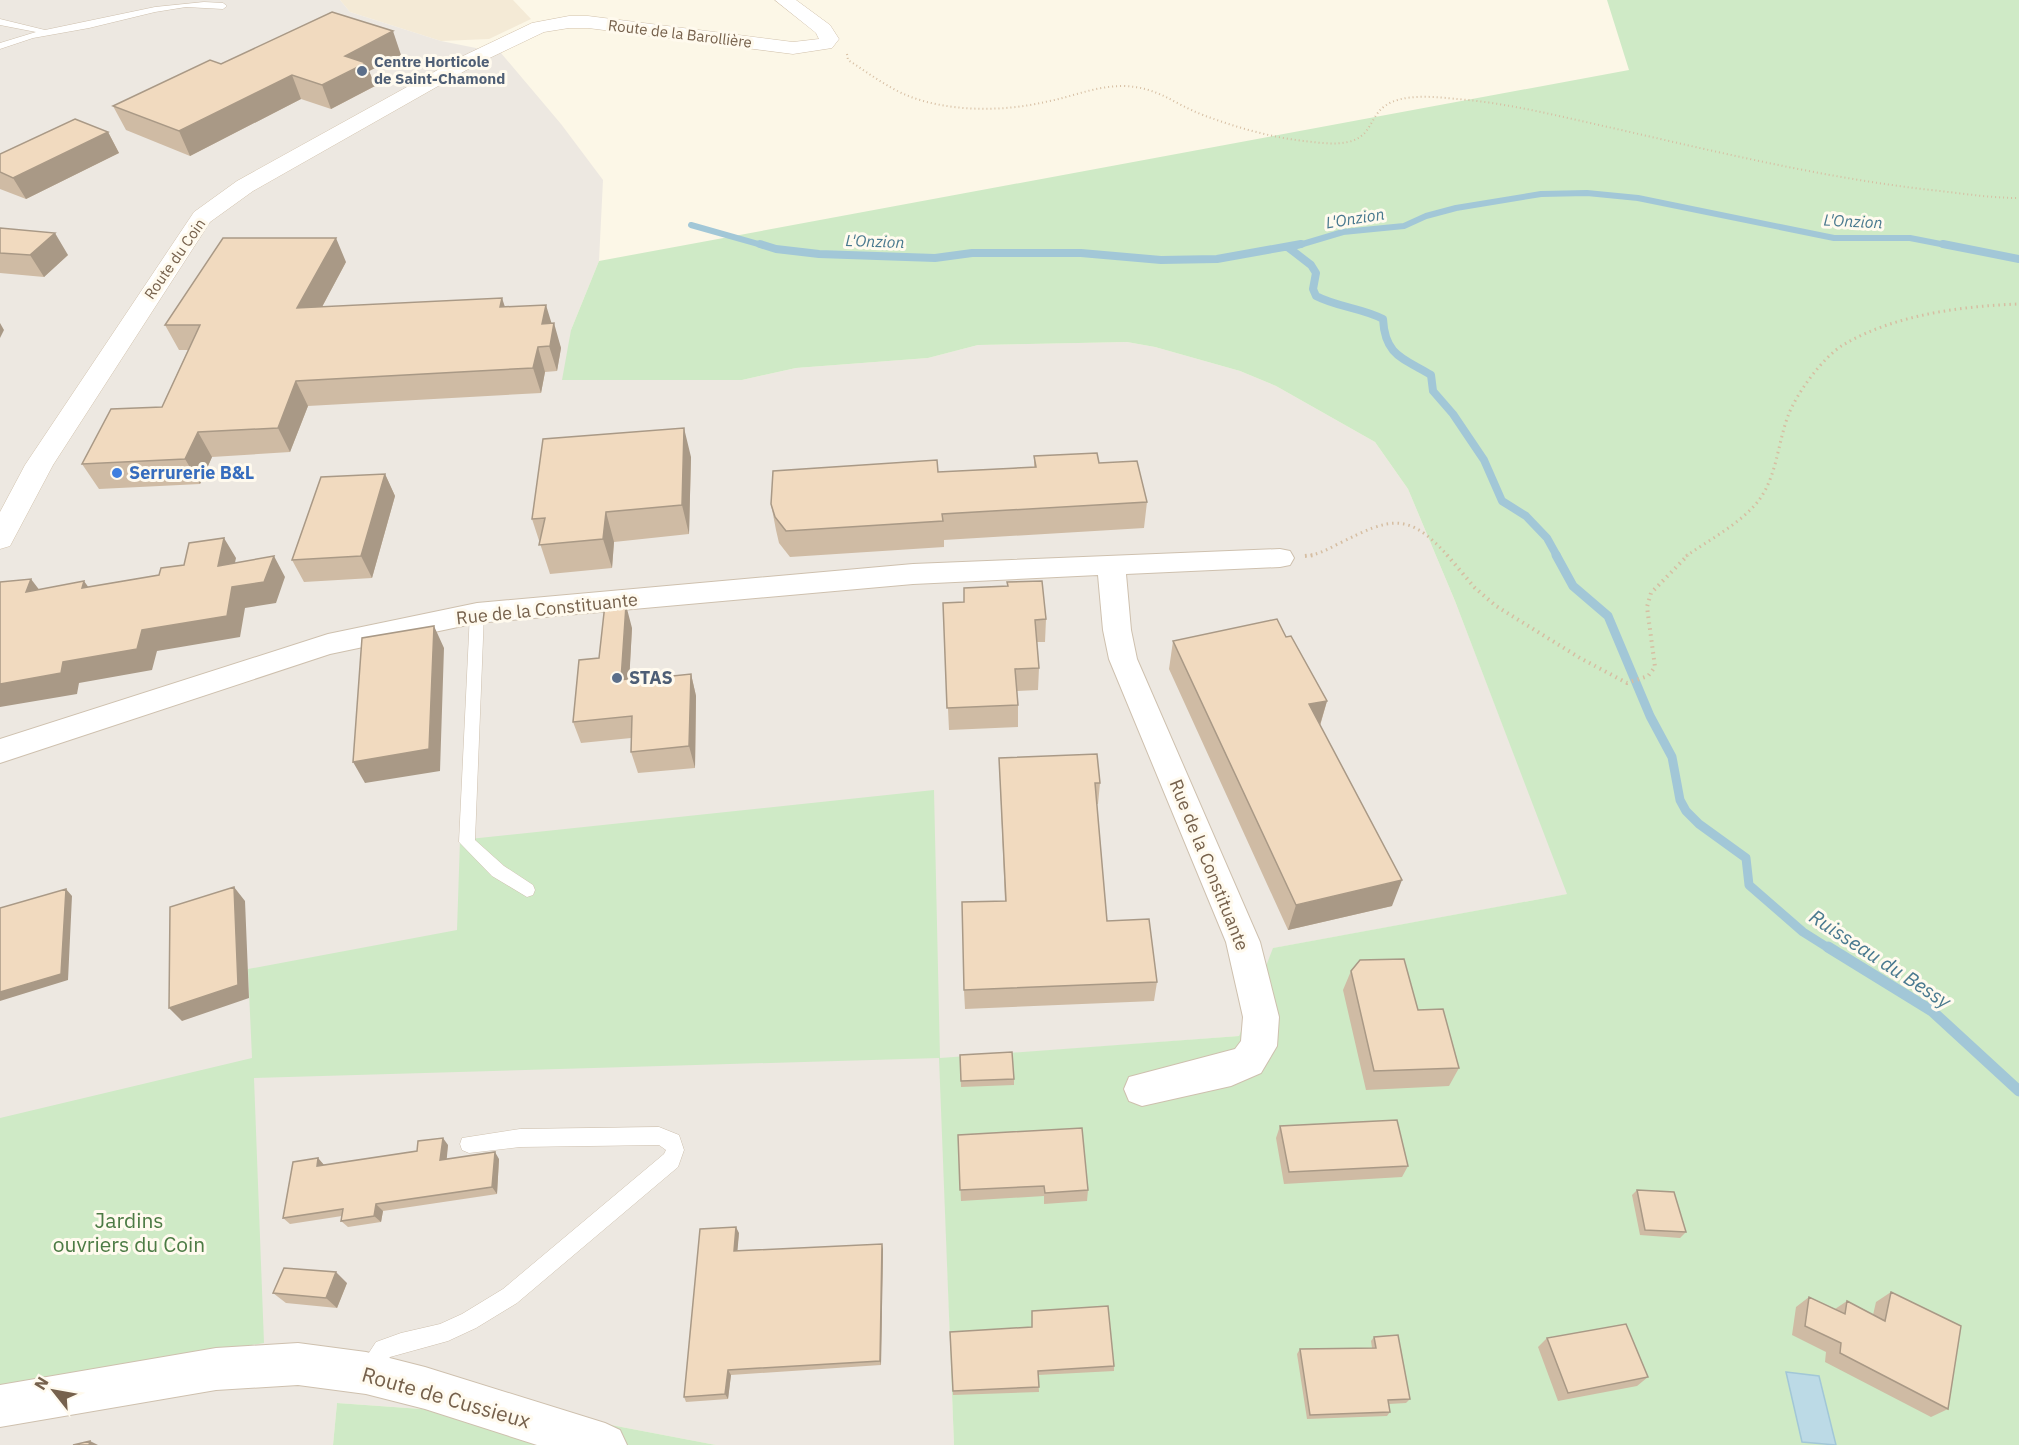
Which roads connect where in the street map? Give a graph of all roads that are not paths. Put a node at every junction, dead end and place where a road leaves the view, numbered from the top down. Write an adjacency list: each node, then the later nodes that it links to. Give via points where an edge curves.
1 (784, 0): 8 (main road, Route de la Barollière, via 823,29 829,39 825,44 793,48 569,22 525,32)
2 (129, 4): 4 (lane)
3 (223, 6): 4 (lane, via 173,1)
4 (116, 17): 6 (lane)
5 (0, 22): 6 (lane)
6 (50, 31): 7 (lane)
7 (0, 46)
8 (475, 57): 9 (main road, Route du Coin, via 245,186 202,217 39,465)
9 (0, 539)
10 (1280, 558): 11 (street, Rue de la Constituante)
11 (1111, 564): 12 (street, Rue de la Constituante, via 913,574); 15 (street, Rue de la Constituante, via 1123,659 1243,942 1261,1017 1259,1046 1248,1061 1231,1069)
12 (477, 613): 13 (street, Rue de la Constituante, via 328,644); 14 (lane, via 467,842 498,871)
13 (0, 751)
14 (527, 890)
15 (1142, 1089)
16 (469, 1144): 17 (lane, via 520,1138 659,1136 672,1141 675,1150 671,1160 510,1296 441,1334 383,1349)
17 (366, 1374): 18 (street, Route de Cussieux, via 298,1364 216,1369); 19 (street, Route de Cussieux, via 425,1388)
18 (0, 1406)
19 (563, 1439): 20 (street, Route de Cussieux)
20 (605, 1445)

